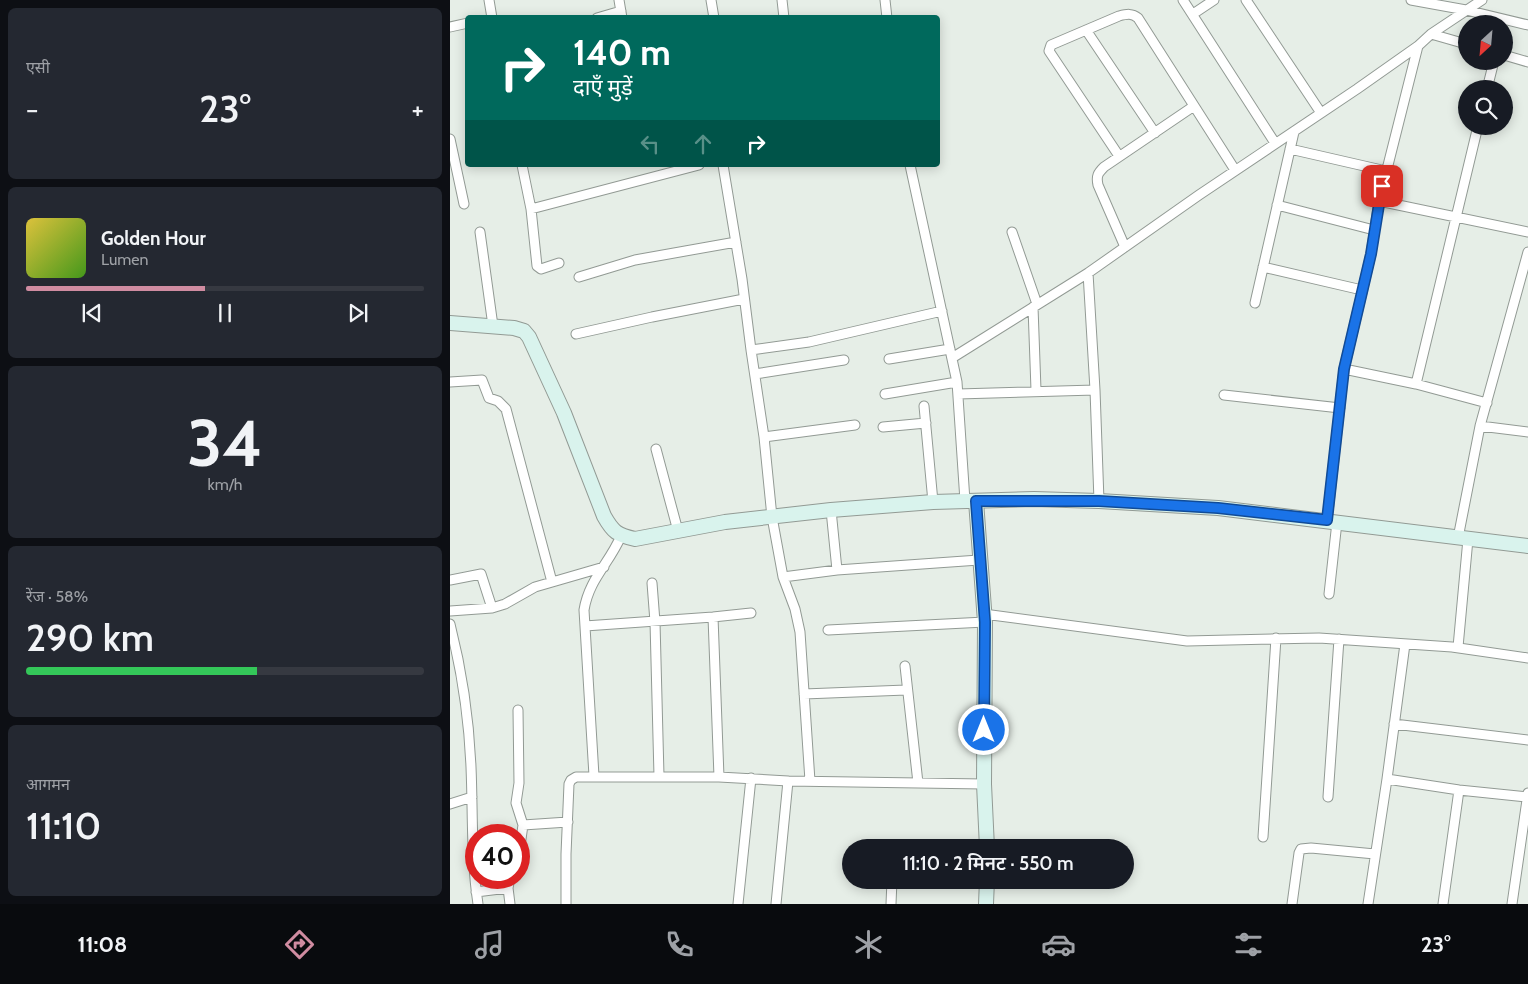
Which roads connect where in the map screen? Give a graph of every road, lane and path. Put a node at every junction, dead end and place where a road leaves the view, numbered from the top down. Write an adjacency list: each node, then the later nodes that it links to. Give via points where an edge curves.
1 (489, 0): 15 (street)
2 (619, 0): 13 (street)
3 (711, 0): 16 (street)
4 (782, 0): 17 (street)
5 (885, 0): 18 (street)
6 (1183, 0): 14 (street)
7 (1214, 0): 14 (street)
8 (1246, 0): 29 (street)
9 (1411, 0): 11 (street)
10 (1482, 0): 12 (street)
11 (1432, 2): 12 (street)
12 (1466, 10): 20 (street); 23 (street)
13 (621, 14)
14 (1192, 14): 34 (street)
15 (492, 15)
16 (714, 15)
17 (784, 15)
18 (886, 15)
19 (465, 24): 21 (street)
20 (1528, 24)
21 (450, 27)
22 (1086, 30): 28 (street, via 1120,16 1134,15); 31 (street); 36 (street, via 1051,45 1049,51)
23 (1431, 34): 24 (street); 25 (street)
24 (1458, 42)
25 (1418, 46): 29 (street); 42 (street)
26 (1513, 58): 27 (street)
27 (1528, 62)
28 (1194, 106): 31 (street); 41 (street)
29 (1321, 113): 30 (street)
30 (1294, 132): 34 (street); 35 (street)
31 (1155, 133): 36 (street)
32 (1476, 135): 47 (street)
33 (450, 138): 44 (street)
34 (1275, 143): 41 (street)
35 (1290, 148): 42 (street); 45 (street)
36 (1120, 156): 53 (street, via 1104,166 1096,178)
37 (522, 167): 46 (street)
38 (691, 167): 46 (street)
39 (723, 167): 52 (street)
40 (910, 167): 64 (street)
41 (1235, 170): 53 (street)
42 (1386, 172): 43 (street)
43 (1379, 201): 47 (street); 48 (street)
44 (464, 204)
45 (1277, 205): 48 (street); 56 (street)
46 (530, 209): 55 (street, via 536,266 541,269)
47 (1456, 217): 51 (street); 76 (street)
48 (1374, 230): 60 (street)
49 (480, 232): 66 (street)
50 (1012, 232): 63 (street)
51 (1528, 232)
52 (736, 242): 58 (street, via 635,260); 61 (street)
53 (1125, 247): 57 (street)
54 (1528, 252): 59 (street)
55 (559, 264)
56 (1263, 267): 60 (street); 62 (street)
57 (1088, 273): 63 (street); 78 (street)
58 (579, 277)
59 (1523, 288): 82 (street)
60 (1362, 290): 72 (street)
61 (744, 299): 67 (street); 68 (street)
62 (1255, 303)
63 (1035, 306): 69 (street); 77 (street)
64 (942, 311): 68 (street, via 809,342); 69 (street)
65 (450, 323): 66 (street)
66 (493, 326): 99 (street, via 524,331 529,337 564,413 604,516)
67 (576, 334)
68 (751, 350): 73 (street)
69 (952, 354): 70 (street); 75 (street)
70 (889, 359)
71 (844, 360): 73 (street)
72 (1344, 369): 76 (street); 84 (street)
73 (754, 374): 90 (street)
74 (450, 382): 107 (street, via 482,380 489,398 506,409)
75 (957, 382): 79 (street); 80 (street)
76 (1416, 384): 82 (street)
77 (1036, 390): 78 (street); 80 (street)
78 (1095, 390): 93 (street)
79 (885, 394)
80 (958, 394): 92 (street)
81 (1224, 395): 84 (street)
82 (1487, 403): 87 (street)
83 (924, 406): 85 (street)
84 (1340, 408): 97 (street)
85 (926, 423): 88 (street); 94 (street)
86 (855, 425): 90 (street)
87 (1480, 426): 89 (street); 100 (street)
88 (883, 427)
89 (1528, 432)
90 (764, 437): 96 (street)
91 (656, 449): 98 (street)
92 (970, 501): 93 (street); 94 (street); 102 (street)
93 (1099, 501): 97 (street, via 1218,508)
94 (933, 502): 95 (street)
95 (831, 510): 96 (street); 104 (street)
96 (772, 516): 98 (street); 105 (street)
97 (1332, 521): 100 (street); 109 (street)
98 (678, 531): 99 (street, via 635,539)
99 (621, 536): 103 (street)
100 (1463, 538): 101 (street); 122 (street)
101 (1528, 546)
102 (979, 560): 104 (street); 114 (street)
103 (604, 567): 107 (street); 117 (street, via 587,595)
104 (837, 570): 105 (street)
105 (783, 577): 126 (street, via 798,624)
106 (450, 580): 110 (street, via 481,574)
107 (552, 582): 110 (street)
108 (652, 583): 115 (street)
109 (1329, 594)
110 (492, 608): 111 (street)
111 (450, 611)
112 (751, 613): 113 (street)
113 (713, 617): 115 (street); 132 (street)
114 (984, 618): 118 (street); 119 (street, via 1187,641); 138 (street)
115 (656, 622): 117 (street); 131 (street)
116 (450, 624): 141 (street, via 465,696)
117 (585, 626): 130 (street)
118 (828, 630)
119 (1276, 638): 120 (street); 147 (street)
120 (1339, 639): 121 (street); 142 (street)
121 (1405, 644): 122 (street); 128 (street)
122 (1458, 647): 123 (street)
123 (1528, 658)
124 (905, 666): 125 (street)
125 (906, 690): 126 (street); 137 (street)
126 (804, 694): 136 (street)
127 (518, 710): 145 (street, via 519,783 516,803)
128 (1394, 724): 129 (street); 134 (street)
129 (1528, 740)
130 (594, 776): 131 (street); 144 (street, via 572,780)
131 (659, 776): 132 (street)
132 (719, 777): 133 (street)
133 (751, 778): 135 (street); 158 (street)
134 (1387, 779): 139 (street); 149 (street)
135 (788, 781): 136 (street); 159 (street)
136 (810, 781): 137 (street)
137 (918, 783): 138 (street)
138 (984, 784): 148 (street)
139 (1459, 790): 140 (street); 164 (street)
140 (1528, 795): 165 (street)
141 (472, 797): 143 (street); 154 (street)
142 (1328, 797)
143 (450, 804)
144 (568, 822): 146 (street); 157 (street)
145 (523, 824)
146 (530, 825)
147 (1263, 838)
148 (987, 839)
149 (1375, 854): 162 (street, via 1301,849); 163 (street)
150 (500, 889): 154 (street)
151 (508, 889): 156 (street)
152 (891, 889): 160 (street)
153 (987, 889): 161 (street)
154 (476, 892): 155 (street)
155 (478, 904)
156 (510, 904)
157 (566, 904)
158 (738, 904)
159 (776, 904)
160 (890, 904)
161 (986, 904)
162 (1292, 904)
163 (1368, 904)
164 (1443, 904)
165 (1512, 904)

